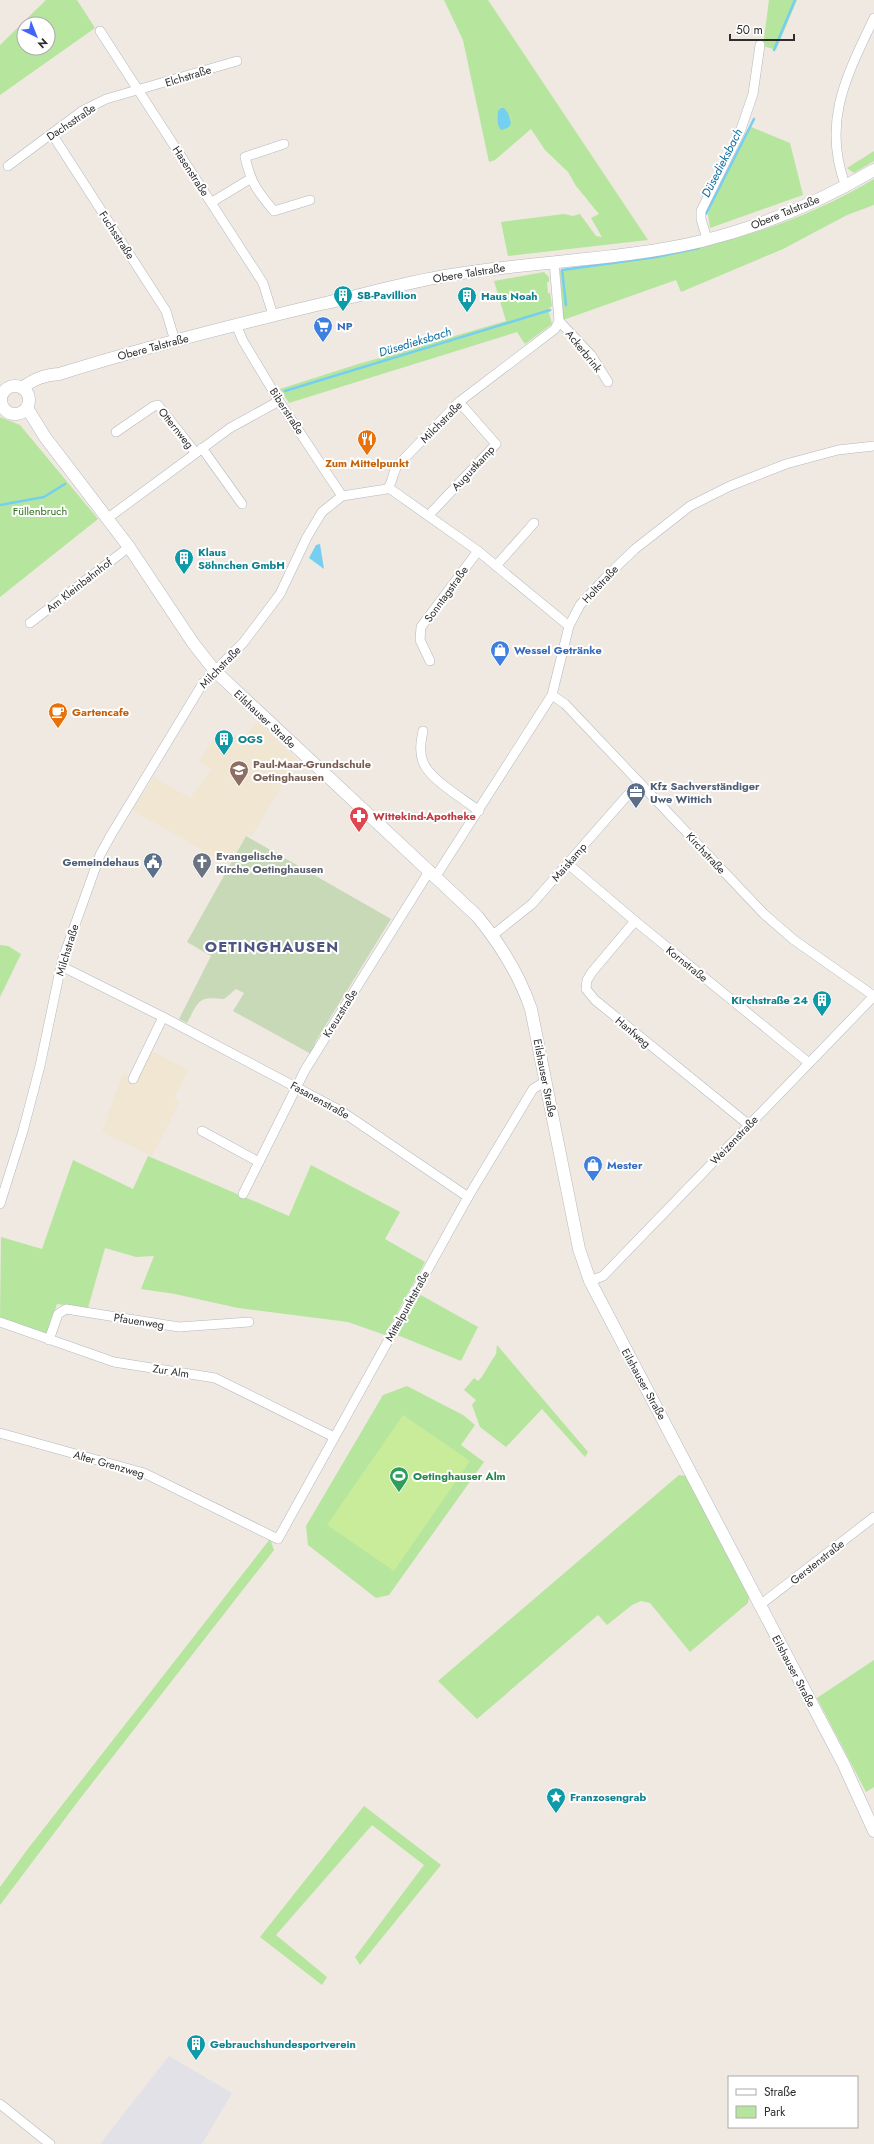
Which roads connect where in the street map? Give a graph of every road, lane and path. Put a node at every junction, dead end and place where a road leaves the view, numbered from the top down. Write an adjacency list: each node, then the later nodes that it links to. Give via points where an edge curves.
1 (874, 18): 11 (street, via 846,79 836,116 839,160)
2 (100, 31): 5 (street, Hasenstraße)
3 (760, 45): 14 (street, via 753,94 740,132 701,210)
4 (236, 61): 5 (street, Elchstraße)
5 (140, 90): 6 (street, Dachsstraße, via 106,99 82,111); 13 (street, Hasenstraße)
6 (52, 134): 8 (street, Dachsstraße); 19 (street, Fuchsstraße, via 166,311)
7 (284, 144): 10 (street, via 245,157)
8 (8, 166)
9 (874, 170): 11 (street, Obere Talstraße)
10 (250, 179): 12 (street, via 274,211); 13 (street)
11 (846, 187): 14 (street, Obere Talstraße, via 791,212)
12 (310, 200)
13 (212, 202): 16 (street, Hasenstraße, via 263,283)
14 (707, 239): 15 (street, Obere Talstraße, via 640,252)
15 (554, 262): 16 (street, Obere Talstraße, via 445,276); 17 (street)
16 (273, 315): 18 (street, Obere Talstraße)
17 (559, 321): 20 (street, Ackerbrink, via 591,355); 24 (street, Milchstraße, via 548,335)
18 (236, 325): 19 (street, Obere Talstraße); 23 (street, Biberstraße)
19 (175, 341): 21 (street, Obere Talstraße, via 59,374)
20 (608, 382)
21 (25, 391): 22 (street, via 10,387); 26 (street)
22 (0, 396): 25 (street)
23 (279, 400): 29 (street); 31 (street, Biberstraße)
24 (459, 402): 30 (street, Milchstraße, via 397,466); 33 (street, Augustkamp, via 496,444)
25 (1, 409): 26 (street, via 10,414)
26 (23, 411): 34 (street, Eilshauser Straße)
27 (116, 432): 29 (street, Otternweg, via 158,405)
28 (874, 446): 40 (street, Holtstraße, via 838,450 786,464 730,486 690,506 635,549 610,573 580,605)
29 (198, 450): 32 (street); 34 (street)
30 (389, 488): 31 (street); 33 (street)
31 (342, 496): 42 (street, Milchstraße, via 330,504 316,520 280,594 266,615)
32 (242, 504)
33 (429, 515): 37 (street)
34 (108, 518): 36 (street, Eilshauser Straße)
35 (534, 523): 38 (street)
36 (129, 547): 39 (street, Am Kleinbahnhof); 42 (street, Eilshauser Straße, via 193,643)
37 (478, 551): 38 (street); 41 (street, Sonntagstraße, via 421,627 420,640)
38 (496, 566): 40 (street)
39 (30, 623)
40 (569, 626): 43 (street, Holtstraße)
41 (430, 661)
42 (215, 671): 48 (street, Eilshauser Straße); 51 (street, Milchstraße, via 203,683 100,855)
43 (552, 694): 45 (street, Kirchstraße, via 565,704); 46 (street, Holtstraße)
44 (423, 731): 46 (street, via 420,752 425,767)
45 (638, 782): 47 (street, Maiskamp); 52 (street, Kirchstraße, via 764,914 794,940)
46 (479, 811): 48 (street, Holtstraße)
47 (568, 864): 49 (street, Kornstraße); 50 (street, Maiskamp, via 532,904)
48 (433, 873): 50 (street, Eilshauser Straße, via 477,916); 57 (street, Kreuzstraße, via 357,986)
49 (635, 921): 54 (street, Kornstraße); 58 (street, Hanfweg, via 592,972 587,980 586,989 601,1006)
50 (492, 935): 56 (street, Eilshauser Straße, via 512,963 523,987)
51 (61, 966): 53 (street, Fasanenstraße); 63 (street, Milchstraße, via 40,1066)
52 (874, 996): 54 (street, Weizenstraße)
53 (163, 1017): 55 (street); 57 (street, Fasanenstraße)
54 (809, 1063): 58 (street, Weizenstraße)
55 (133, 1079)
56 (546, 1081): 62 (street, Mittelpunktstraße, via 533,1089); 64 (street, Eilshauser Straße, via 579,1249)
57 (297, 1086): 60 (street, Kreuzstraße); 62 (street, Fasanenstraße, via 341,1111)
58 (749, 1125): 64 (street, Weizenstraße, via 603,1276)
59 (202, 1131): 60 (street)
60 (259, 1162): 61 (street, Kreuzstraße)
61 (243, 1194)
62 (468, 1197): 69 (street, Mittelpunktstraße)
63 (0, 1204)
64 (590, 1280): 72 (street, Eilshauser Straße)
65 (0, 1322): 67 (street, Zur Alm)
66 (249, 1322): 67 (street, Pfauenweg, via 179,1327 66,1309 58,1314)
67 (49, 1340): 69 (street, Zur Alm, via 114,1362 215,1378)
68 (0, 1433): 71 (street, Alter Grenzweg, via 144,1473)
69 (334, 1437): 71 (street, Mittelpunktstraße)
70 (874, 1518): 72 (street, Gerstenstraße)
71 (278, 1539)
72 (760, 1605): 73 (street, Eilshauser Straße, via 843,1763)
73 (874, 1831)
74 (0, 2104): 75 (street)
75 (50, 2144)

